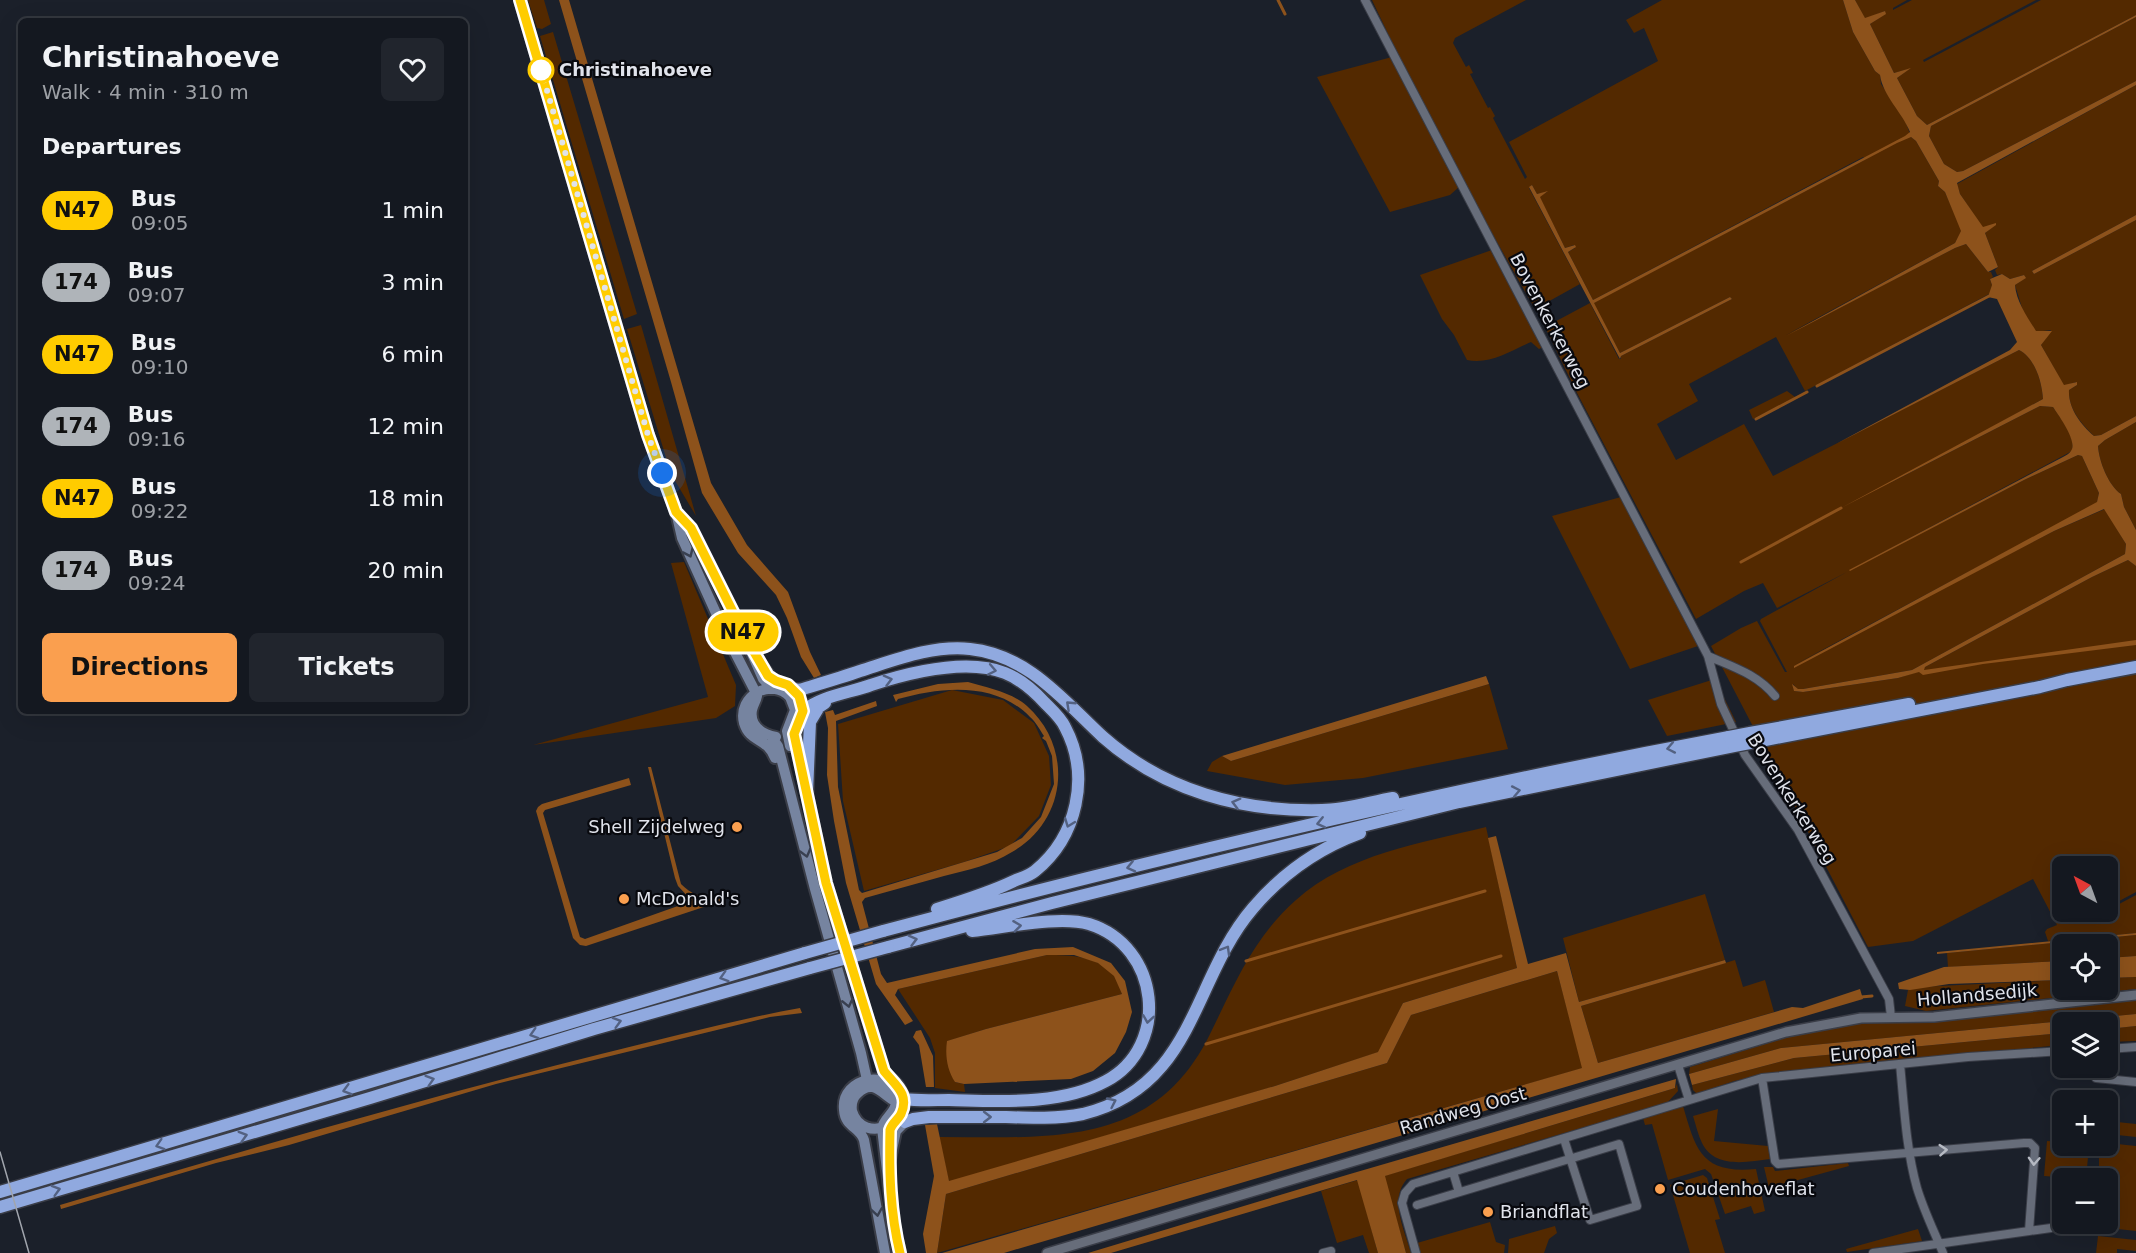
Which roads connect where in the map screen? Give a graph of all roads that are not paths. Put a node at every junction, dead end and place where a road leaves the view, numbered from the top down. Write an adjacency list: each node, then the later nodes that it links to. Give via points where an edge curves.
1 (520, 0): 3 (main road, via 648,435)
2 (1365, 0): 4 (street, Bovenkerkerweg)
3 (676, 512): 6 (main road, via 691,528 763,680); 9 (main road, one-way to 9, via 682,538)
4 (1708, 656): 10 (street, via 1750,674 1766,684); 19 (street, Bovenkerkerweg, via 1721,704 1745,755 1798,830 1889,999)
5 (2136, 667): 15 (highway, bridge, via 1752,737)
6 (774, 685): 7 (main road, via 782,682); 9 (main road)
7 (794, 694): 11 (main road); 12 (main road, via 795,710 787,728); 15 (highway, one-way to 7, via 1395,798 1323,810 1252,807 1203,794 1166,780 1131,759 1024,666 1004,656 970,649 908,655 830,685)
8 (843, 695): 11 (highway); 14 (highway, via 819,707 810,722); 16 (highway, one-way to 16, via 886,680 967,666 1005,673 1034,690 1065,725 1075,750 1079,780 1068,828 1055,851 1033,873)
9 (753, 696): 13 (main road, via 743,714 753,737)
10 (1775, 696)
11 (803, 711): 12 (main road)
12 (791, 732): 13 (main road); 14 (main road)
13 (768, 740): 29 (main road, one-way to 29, via 778,746 842,978)
14 (807, 793): 25 (main road, via 826,883)
15 (1459, 797): 16 (highway, one-way to 16, via 1058,885); 17 (highway); 31 (highway, one-way to 15, via 913,1119 1070,1116 1097,1109 1136,1089 1155,1074 1181,1042 1236,933 1253,908 1282,880 1310,857 1345,838 1415,817)
16 (883, 931): 38 (highway, one-way to 38, bridge)
17 (938, 934): 31 (highway, one-way to 31, via 1051,921 1088,924 1112,935 1142,970 1149,994 1149,1017 1143,1041 1131,1060 1106,1081 1077,1092); 41 (highway, one-way to 17, bridge, via 594,1029)
18 (2136, 995): 19 (street, Hollandsedijk, via 1934,1017)
19 (1892, 1017): 24 (street, Randweg Oost, via 1861,1018 1786,1032)
20 (2136, 1047): 21 (street)
21 (2118, 1048)
22 (2052, 1052): 23 (street, Europarei)
23 (1900, 1064): 26 (street, Europarei); 34 (street)
24 (1678, 1065): 30 (street); 47 (street, Randweg Oost)
25 (884, 1078): 29 (main road); 31 (main road, via 897,1083)
26 (1762, 1078): 30 (street, Europarei); 34 (street, via 1778,1164)
27 (2096, 1078): 28 (street)
28 (2136, 1082)
29 (863, 1084): 31 (main road, via 878,1089); 32 (main road, via 848,1092 848,1108)
30 (1689, 1100): 33 (street, Europarei)
31 (897, 1109): 32 (main road, via 874,1129); 36 (main road); 36 (main road)
32 (862, 1130): 45 (main road, one-way to 45, via 871,1138 871,1170)
33 (1564, 1138): 35 (street); 37 (street, Europarei)
34 (1910, 1152): 43 (street, one-way to 43, via 2030,1143 2035,1151); 44 (street, via 1927,1218)
35 (1571, 1159): 35 (street, via 1590,1220 1637,1206 1619,1144); 39 (street)
36 (888, 1168): 46 (main road)
37 (1453, 1172): 39 (street); 48 (street, Europarei, via 1413,1184 1405,1193 1402,1203)
38 (0, 1192)
39 (1459, 1192): 40 (street)
40 (1417, 1205)
41 (0, 1207)
42 (2051, 1228): 43 (street)
43 (2029, 1231): 44 (street)
44 (1939, 1243): 49 (street); 50 (street)
45 (885, 1253)
46 (900, 1253)
47 (1047, 1253)
48 (1416, 1253)
49 (1873, 1253)
50 (1943, 1253)

